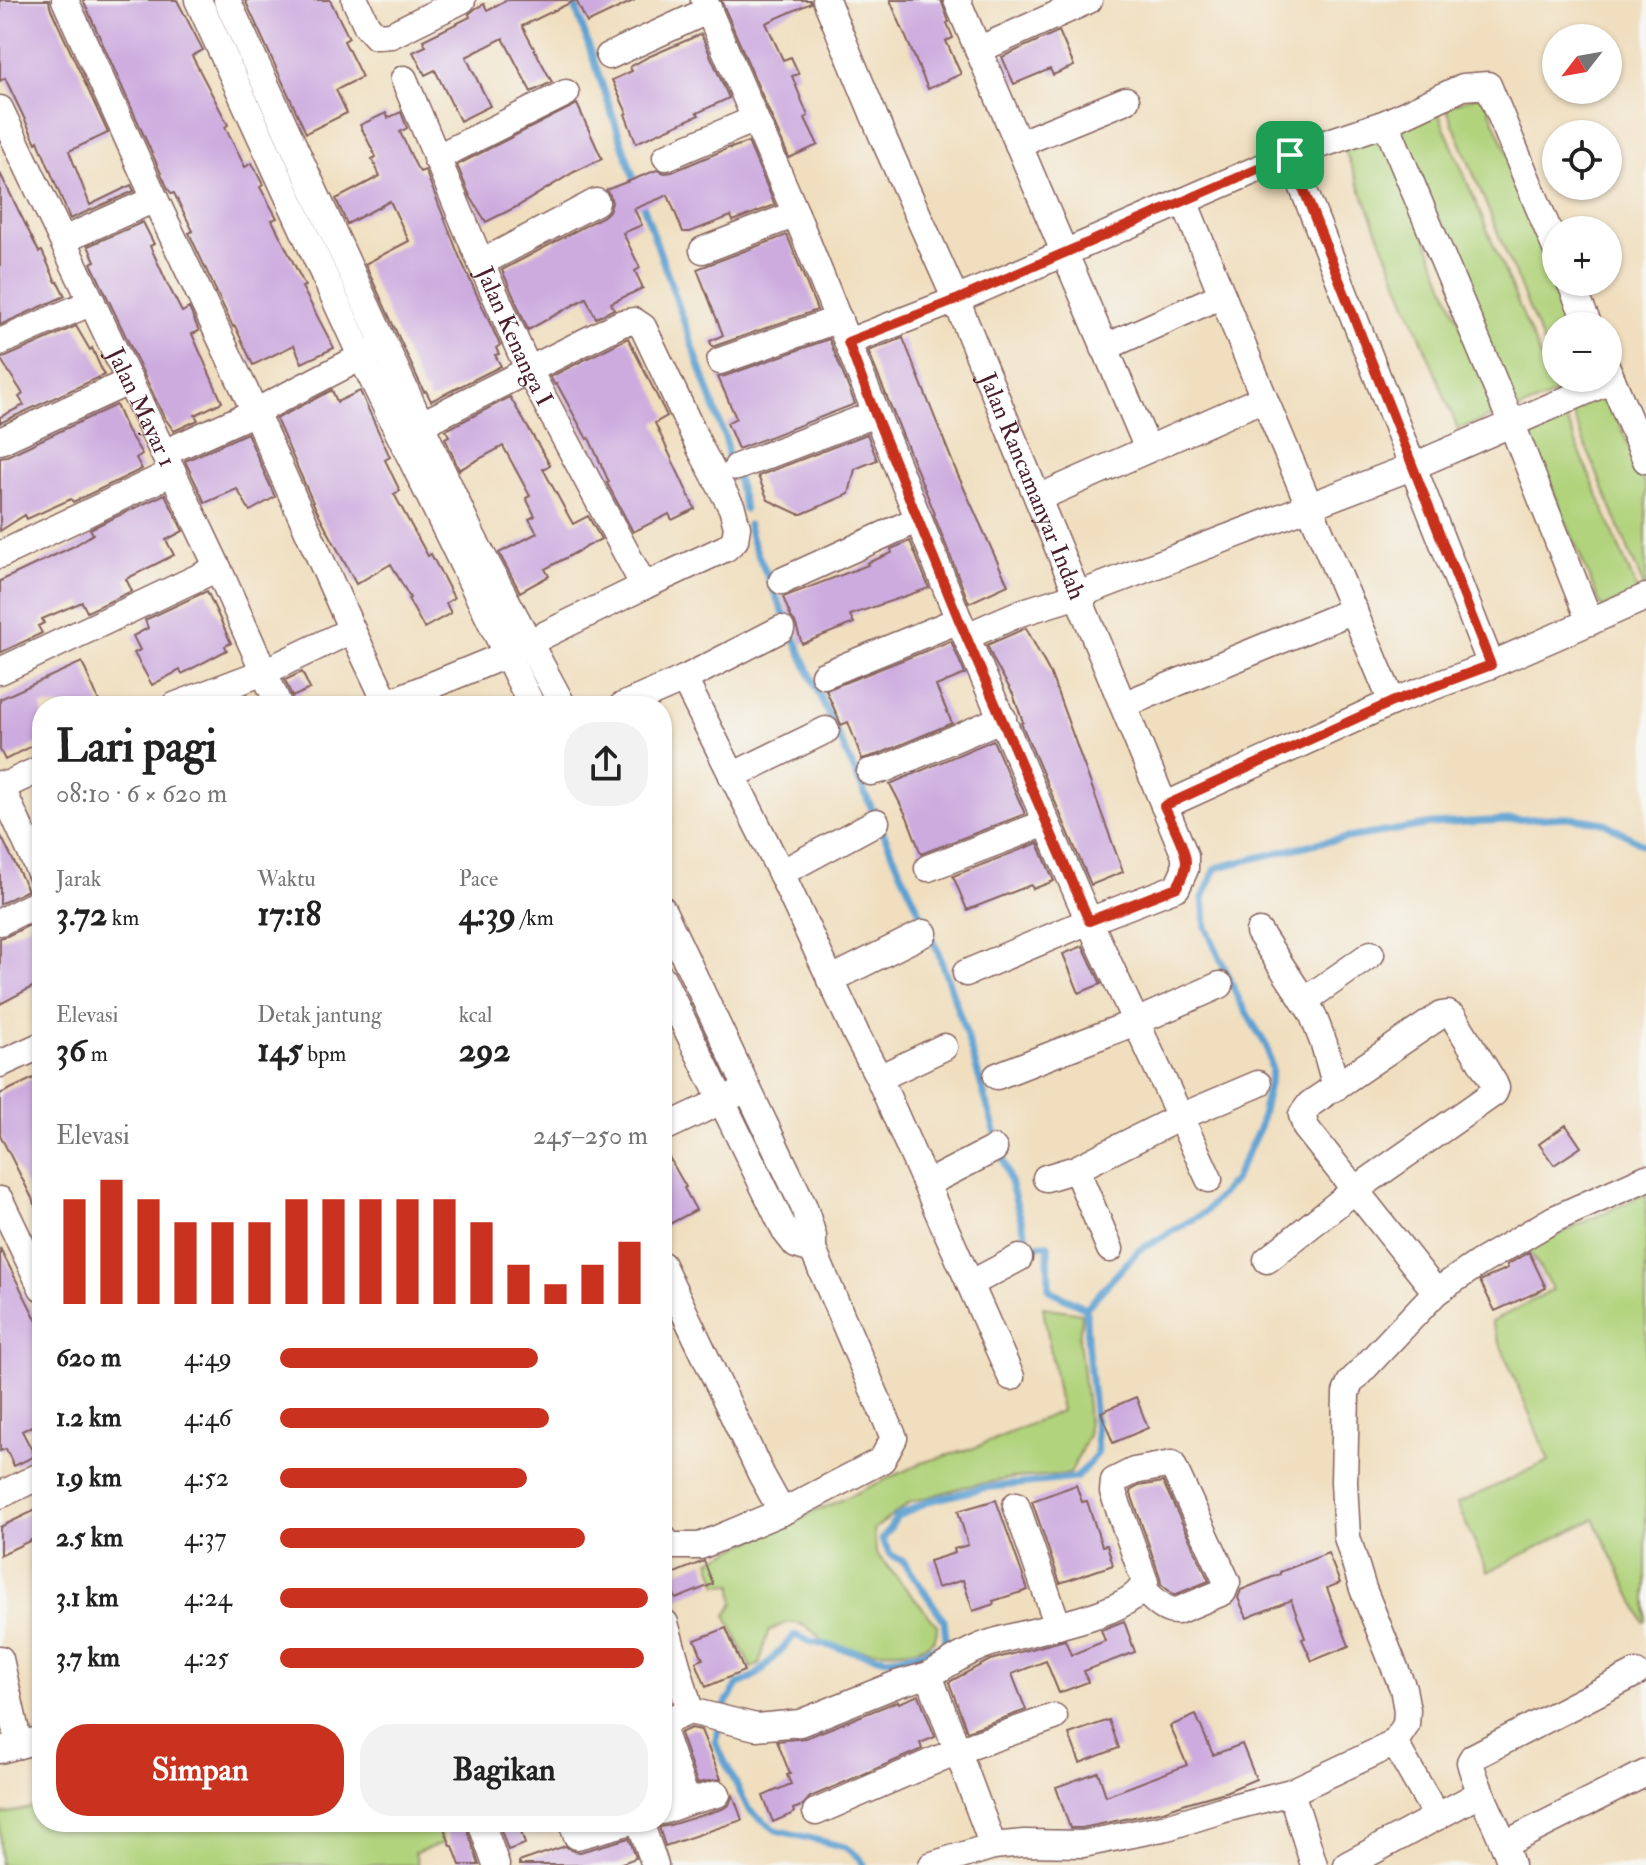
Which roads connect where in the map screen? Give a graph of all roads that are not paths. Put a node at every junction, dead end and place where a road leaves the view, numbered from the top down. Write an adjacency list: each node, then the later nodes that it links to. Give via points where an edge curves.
1 (65, 0): 22 (street)
2 (198, 0): 37 (street)
3 (227, 0): 37 (street)
4 (355, 0): 5 (street, via 376,36 391,35)
5 (462, 0)
6 (826, 0): 32 (street, Jalan Rancamanyar Indah)
7 (957, 0): 10 (street)
8 (1089, 0): 10 (street)
9 (707, 5): 11 (street); 16 (street)
10 (978, 50): 18 (street)
11 (609, 56)
12 (404, 79): 21 (street, Jalan Kenanga I)
13 (566, 93): 21 (street)
14 (1126, 100): 18 (street)
15 (0, 109): 27 (street, Jalan Mayar 1)
16 (755, 119): 20 (street); 25 (street)
17 (1386, 123): 19 (street); 26 (street, via 1463,87 1488,85); 46 (street)
18 (1018, 144): 29 (street)
19 (1290, 155): 23 (street); 52 (street)
20 (666, 157)
21 (436, 158): 30 (street, Jalan Kenanga I)
22 (155, 199): 27 (street); 44 (street)
23 (1184, 201): 29 (street); 31 (street)
24 (596, 202): 30 (street)
25 (796, 214): 28 (street); 34 (street)
26 (1542, 216)
27 (63, 240): 33 (street, Jalan Mayar 1)
28 (703, 250)
29 (1063, 253): 32 (street); 36 (street)
30 (481, 263): 39 (street, Jalan Kenanga I)
31 (1222, 295): 36 (street); 43 (street)
32 (956, 300): 34 (street); 54 (street, Jalan Rancamanyar Indah)
33 (92, 302): 35 (street); 40 (street, Jalan Mayar 1)
34 (844, 330): 38 (street); 45 (street)
35 (0, 342)
36 (1104, 348): 49 (street)
37 (372, 351): 44 (street); 47 (street)
38 (720, 361)
39 (529, 371): 47 (street); 60 (street, Jalan Kenanga I); 60 (street, via 622,323 634,321 643,327 737,527 735,540 726,548)
40 (130, 381): 48 (street); 51 (street, Jalan Mayar 1)
41 (1574, 392): 46 (street)
42 (1617, 392): 50 (street)
43 (1264, 398): 49 (street); 55 (street)
44 (255, 412): 51 (street); 67 (street)
45 (875, 414): 53 (street); 56 (street)
46 (1511, 422): 52 (street); 64 (street)
47 (410, 430): 68 (street, via 472,536)
48 (0, 441)
49 (1148, 449): 54 (street)
50 (1646, 460)
51 (168, 462): 57 (street); 58 (street, Jalan Mayar 1)
52 (1414, 466): 55 (street); 69 (street)
53 (737, 467)
54 (1038, 498): 61 (street, Jalan Rancamanyar Indah)
55 (1310, 506): 61 (street); 63 (street)
56 (919, 519): 59 (street); 65 (street)
57 (0, 555)
58 (218, 568): 70 (street); 71 (street, Jalan Mayar 1)
59 (782, 581)
60 (644, 586): 68 (street)
61 (1078, 595): 65 (street); 82 (street, Jalan Rancamanyar Indah)
62 (1646, 597): 64 (street)
63 (1354, 610): 81 (street); 82 (street)
64 (1590, 622): 69 (street)
65 (963, 628): 72 (street); 83 (street)
66 (781, 629): 73 (street)
67 (352, 630): 71 (street); 76 (street)
68 (519, 648): 77 (street); 78 (street); 79 (street)
69 (1491, 665): 81 (street)
70 (0, 671)
71 (264, 672): 74 (street); 75 (street, Jalan Mayar 1)
72 (824, 675)
73 (684, 679): 80 (street); 87 (street)
74 (200, 696)
75 (275, 696)
76 (381, 696)
77 (406, 696)
78 (530, 696)
79 (555, 696)
80 (645, 696)
81 (1392, 702): 89 (street)
82 (1123, 705): 89 (street, Jalan Rancamanyar Indah)
83 (1003, 718): 85 (street); 91 (street)
84 (826, 730): 87 (street)
85 (870, 772)
86 (32, 773): 88 (street)
87 (732, 776): 94 (street)
88 (1, 787): 92 (street)
89 (1164, 806): 96 (street, Jalan Rancamanyar Indah, via 1185,856 1177,887)
90 (876, 822): 94 (street)
91 (1046, 823): 93 (street); 96 (street)
92 (32, 855)
93 (928, 868)
94 (781, 873): 103 (street)
95 (32, 906): 97 (street)
96 (1089, 921): 102 (street); 107 (street)
97 (0, 922)
98 (672, 930): 115 (street)
99 (1259, 932): 106 (street)
100 (924, 933): 103 (street)
101 (1371, 954): 106 (street)
102 (966, 973)
103 (830, 980): 112 (street)
104 (1220, 985): 107 (street)
105 (672, 999): 116 (street)
106 (1304, 1001): 114 (street)
107 (1136, 1022): 111 (street); 117 (street)
108 (944, 1047): 112 (street)
109 (32, 1050): 110 (street)
110 (0, 1064)
111 (997, 1076)
112 (879, 1078): 124 (street)
113 (1258, 1084): 117 (street)
114 (1336, 1087): 125 (street, via 1302,1115 1306,1128); 125 (street, via 1448,1014 1496,1088)
115 (748, 1088): 116 (street); 128 (street, via 810,1222)
116 (721, 1101): 118 (street); 128 (street, via 785,1231 796,1245)
117 (1180, 1117): 120 (street); 123 (street)
118 (672, 1124)
119 (994, 1149): 124 (street)
120 (1076, 1169): 121 (street); 127 (street)
121 (1046, 1178)
122 (1646, 1178): 134 (street, via 1554,1219)
123 (1209, 1179)
124 (926, 1184): 132 (street)
125 (1355, 1190): 130 (street); 134 (street)
126 (0, 1200): 131 (street)
127 (1110, 1249)
128 (813, 1250): 139 (street, via 894,1438 882,1460)
129 (1019, 1258): 132 (street)
130 (1267, 1260)
131 (32, 1267)
132 (970, 1284): 135 (street)
133 (672, 1286): 139 (street)
134 (1436, 1292): 150 (street, via 1356,1375 1346,1393 1347,1537 1403,1688 1406,1725)
135 (1011, 1377)
136 (32, 1479): 137 (street)
137 (2, 1490)
138 (1016, 1505): 142 (street)
139 (782, 1512): 140 (street, via 700,1546)
140 (672, 1546)
141 (1143, 1590): 141 (street, via 1170,1612 1223,1592 1227,1582 1172,1464 1114,1481); 142 (street, via 1112,1608)
142 (1058, 1626): 146 (street, via 985,1644)
143 (672, 1641): 147 (street)
144 (0, 1659): 151 (street)
145 (1636, 1673): 155 (street, via 1473,1757 1471,1767)
146 (929, 1675): 147 (street, via 800,1723 756,1727); 152 (street)
147 (699, 1712): 149 (street)
148 (1054, 1717): 152 (street)
149 (672, 1720)
150 (1394, 1742): 154 (street); 159 (street)
151 (20, 1745)
152 (957, 1751): 158 (street); 162 (street)
153 (1646, 1773): 163 (street)
154 (1291, 1792): 162 (street, via 1083,1844); 167 (street)
155 (1481, 1793): 159 (street); 163 (street)
156 (717, 1794): 157 (street)
157 (674, 1806)
158 (816, 1812)
159 (1437, 1817): 168 (street)
160 (484, 1832): 164 (street)
161 (643, 1832): 165 (street)
162 (993, 1846): 166 (street)
163 (1508, 1854)
164 (496, 1865)
165 (655, 1865)
166 (932, 1865)
167 (1314, 1865)
168 (1347, 1865)

